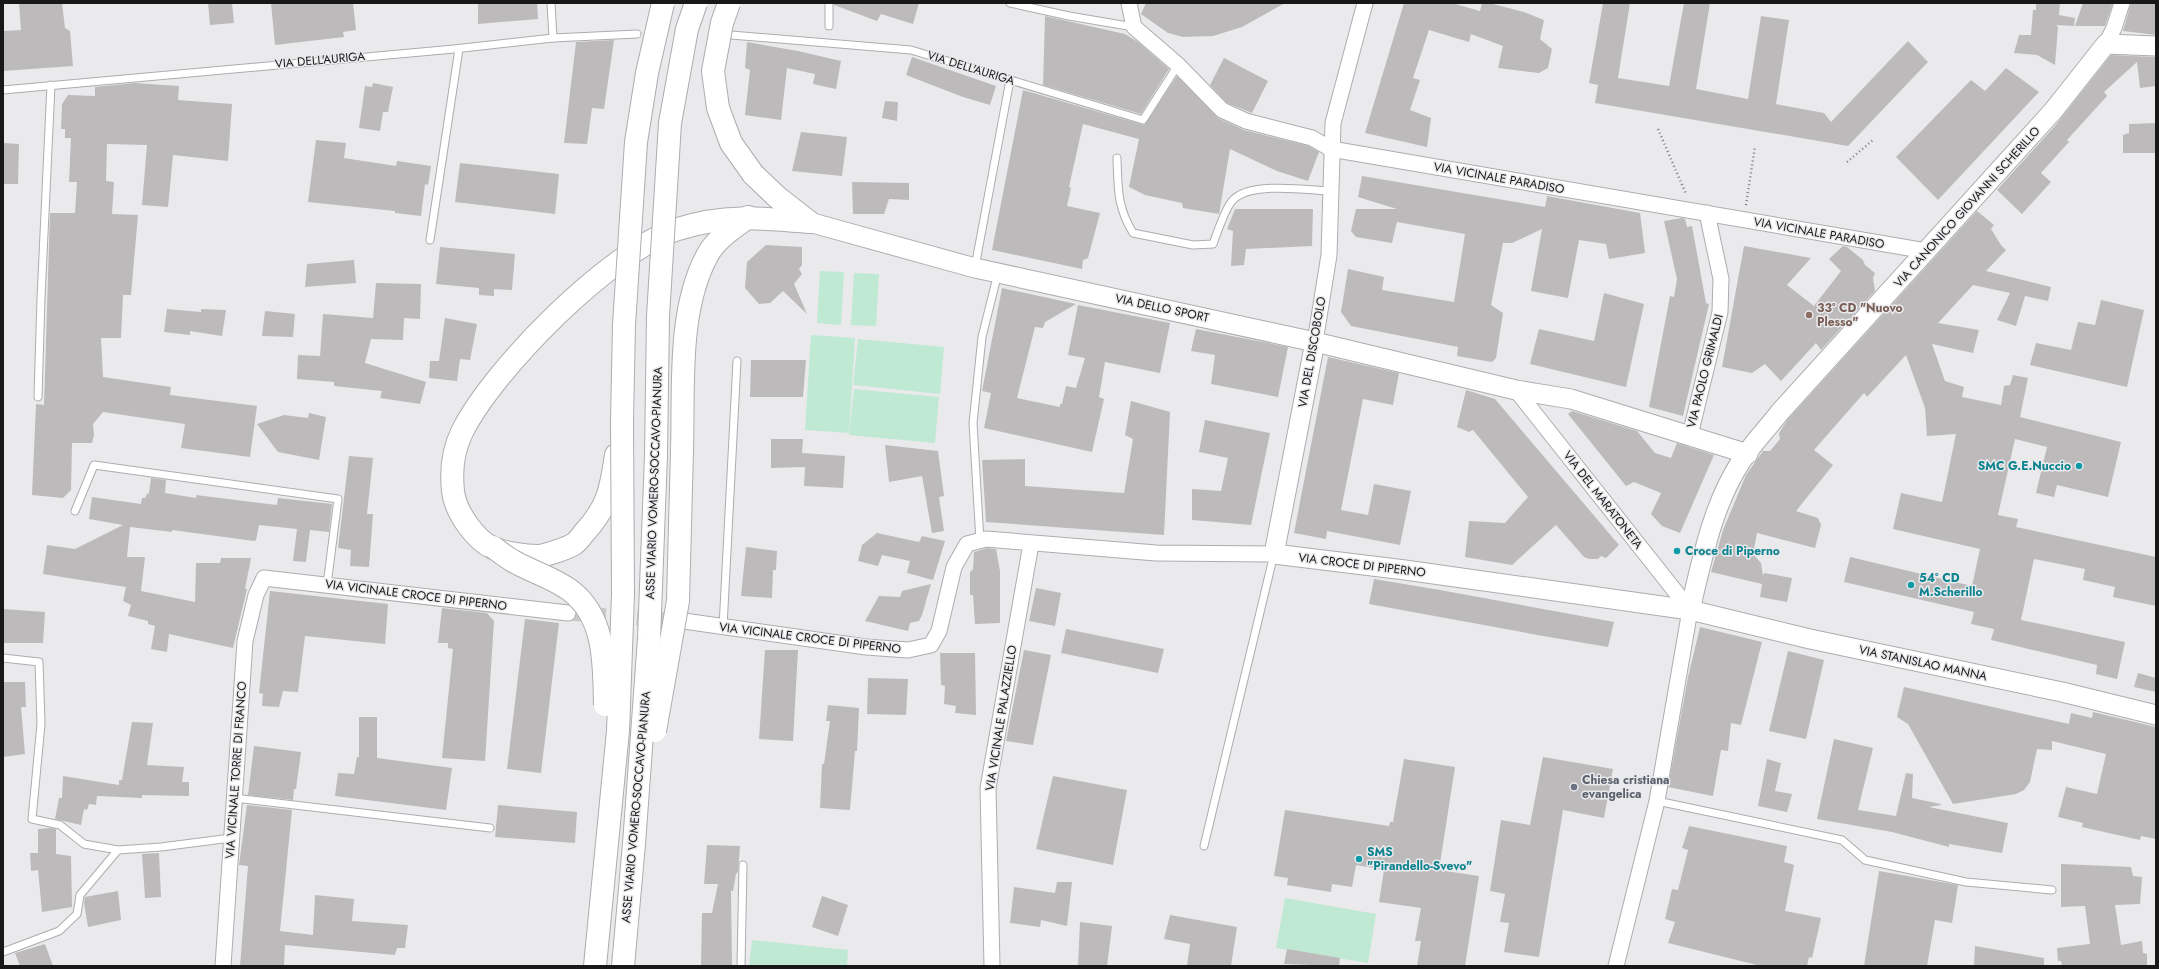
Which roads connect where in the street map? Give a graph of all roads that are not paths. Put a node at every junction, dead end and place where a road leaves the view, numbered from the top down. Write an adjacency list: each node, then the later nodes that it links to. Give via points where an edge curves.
1 (551, 3): 14 (lane)
2 (663, 3): 36 (highway, ASSE VIARIO VOMERO-SOCCAVO-PIANURA, bridge, via 647,73 636,142 624,325)
3 (696, 3): 57 (highway, ASSE VIARIO VOMERO-SOCCAVO-PIANURA, bridge, via 686,29 670,123 667,159 658,316 649,639)
4 (729, 3): 27 (highway, bridge, via 722,22 713,71 718,108 731,143 754,174 777,197)
5 (829, 3): 10 (lane)
6 (1010, 3): 11 (lane)
7 (1129, 3): 11 (street)
8 (1365, 3): 22 (street, VIA DEL DISCOBOLO, via 1333,123)
9 (2122, 3): 15 (street)
10 (829, 26)
11 (1134, 27): 18 (street, VIA VICINALE PARADISO)
12 (637, 34): 14 (lane, VIA DELL'AURIGA)
13 (731, 35): 19 (lane, VIA DELL'AURIGA, via 912,50)
14 (553, 38): 17 (lane, VIA DELL'AURIGA)
15 (2106, 44): 16 (street); 29 (street, VIA CANONICO GIOVANNI SCHERILLO, via 2053,111)
16 (2156, 46)
17 (459, 49): 20 (lane, VIA DELL'AURIGA); 28 (lane)
18 (1178, 65): 19 (lane, VIA DELL'AURIGA, via 1143,120); 22 (street, VIA VICINALE PARADISO, via 1222,110 1246,120 1312,138)
19 (1010, 80): 30 (lane)
20 (51, 85): 21 (lane, VIA DELL'AURIGA); 35 (lane)
21 (3, 90)
22 (1331, 149): 24 (street, VIA DEL DISCOBOLO); 25 (street, VIA VICINALE PARADISO)
23 (1117, 158): 24 (lane, via 1118,190 1123,216 1133,233 1193,245 1213,244 1232,201 1245,191)
24 (1331, 191): 32 (street, VIA DEL DISCOBOLO, via 1329,255)
25 (1700, 212): 29 (street, VIA VICINALE PARADISO); 37 (street, VIA PAOLO GRIMALDI, via 1721,278 1720,312)
26 (748, 217): 27 (highway); 42 (highway, via 713,220 677,229 643,245 608,270 564,308 511,364 480,402 461,434 452,464 453,493 460,515 476,534); 57 (highway, bridge, via 720,238 708,254 694,291 685,341 678,601)
27 (809, 222): 30 (street, VIA DELLO SPORT)
28 (430, 240)
29 (1926, 251): 38 (street, VIA CANONICO GIOVANNI SCHERILLO, via 1780,412)
30 (975, 268): 31 (street, VIA DELLO SPORT)
31 (998, 272): 32 (street, VIA DELLO SPORT); 40 (lane, via 982,337 973,423)
32 (1315, 342): 34 (street, VIA DELLO SPORT); 43 (street, VIA DEL DISCOBOLO)
33 (737, 361): 49 (lane)
34 (1516, 390): 37 (street, VIA DELLO SPORT, via 1571,399); 46 (street, VIA DEL MARATONETA)
35 (38, 397)
36 (622, 420): 42 (highway, bridge, via 610,492 597,519 574,544 539,556); 54 (highway, ASSE VIARIO VOMERO-SOCCAVO-PIANURA, bridge, via 623,594 618,731)
37 (1690, 435): 38 (street, VIA DELLO SPORT)
38 (1748, 454): 46 (street, VIA CANONICO GIOVANNI SCHERILLO, via 1740,463 1720,502 1707,541)
39 (75, 511): 45 (lane, via 94,465 338,499)
40 (980, 541): 41 (street, VIA VICINALE CROCE DI PIPERNO, via 986,539); 49 (street, VIA VICINALE CROCE DI PIPERNO, via 967,544 954,567 939,631 931,645 908,650 866,647)
41 (1031, 544): 43 (street, VIA CROCE DI PIPERNO, via 1156,553); 67 (street, VIA VICINALE PALAZZIELLO, via 988,788)
42 (493, 548): 54 (highway, bridge, via 514,562 571,591 590,613 600,635 604,658)
43 (1274, 554): 46 (street, VIA CROCE DI PIPERNO); 58 (lane)
44 (264, 578): 45 (street, VIA VICINALE CROCE DI PIPERNO); 52 (street, VIA VICINALE TORRE DI FRANCO, via 256,595 245,641)
45 (327, 585): 47 (street, VIA VICINALE CROCE DI PIPERNO)
46 (1690, 610): 51 (street, VIA STANISLAO MANNA); 53 (street, VIA CANONICO GIOVANNI SCHERILLO)
47 (568, 613)
48 (684, 621): 49 (street, VIA VICINALE CROCE DI PIPERNO)
49 (723, 627)
50 (3, 658): 59 (lane, via 39,662 41,724 32,819 60,825 84,844)
51 (2156, 715)
52 (234, 798): 55 (lane); 56 (street, VIA VICINALE TORRE DI FRANCO)
53 (1657, 801): 61 (lane, via 1842,840 1865,860 1966,882); 68 (street, VIA CANONICO GIOVANNI SCHERILLO)
54 (608, 818): 64 (highway, ASSE VIARIO VOMERO-SOCCAVO-PIANURA, bridge)
55 (490, 828)
56 (230, 838): 59 (lane); 63 (street, VIA VICINALE TORRE DI FRANCO)
57 (634, 844): 65 (highway, ASSE VIARIO VOMERO-SOCCAVO-PIANURA, bridge)
58 (1204, 846)
59 (118, 850): 62 (lane, via 80,895 77,914 58,931)
60 (744, 865): 66 (lane)
61 (2052, 890)
62 (3, 952)
63 (223, 966)
64 (595, 966)
65 (623, 966)
66 (741, 966)
67 (992, 966)
68 (1616, 966)

